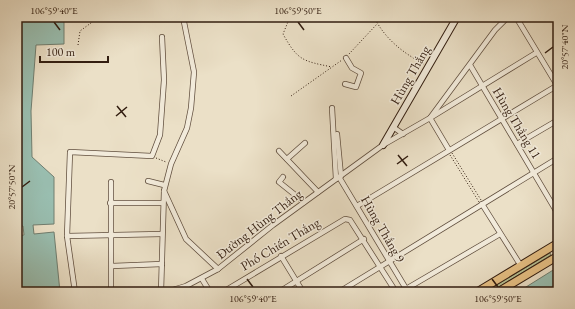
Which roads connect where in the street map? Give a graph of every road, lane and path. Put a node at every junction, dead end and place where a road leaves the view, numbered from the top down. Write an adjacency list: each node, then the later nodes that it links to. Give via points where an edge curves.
1 (95, 17): 10 (path, via 95,20 80,31)
2 (183, 17): 35 (street, Đường Hùng Thắng, via 193,59 193,89 187,128)
3 (290, 17): 15 (path, via 283,34 292,51 305,62)
4 (374, 17): 8 (path)
5 (457, 17): 14 (street, Hùng Thắng)
6 (508, 17): 13 (street, via 495,30)
7 (516, 17): 11 (street)
8 (377, 24): 12 (path); 14 (path, via 405,54)
9 (162, 37): 32 (street, via 162,114 160,135)
10 (78, 45)
11 (536, 52): 17 (street); 18 (street, Đường Hùng Thắng)
12 (346, 58): 15 (path); 16 (street, via 352,68 361,73 356,87)
13 (470, 65): 18 (street, Hùng Thắng 11); 21 (street)
14 (428, 66): 24 (street, Hùng Thắng)
15 (333, 67): 19 (path)
16 (346, 84)
17 (558, 85): 22 (street)
18 (482, 86): 21 (street, Đường Hùng Thắng); 22 (street, Hùng Thắng 11)
19 (291, 96)
20 (332, 108): 38 (street)
21 (430, 118): 26 (street, Đường Hùng Thắng); 30 (street)
22 (502, 118): 28 (street, Hùng Thắng 11); 30 (street)
23 (558, 120): 28 (street)
24 (394, 127): 26 (street); 29 (street, Hùng Thắng)
25 (337, 134): 38 (street)
26 (403, 134): 29 (street, Đường Hùng Thắng)
27 (305, 143): 34 (street)
28 (517, 144): 36 (street, Hùng Thắng 11)
29 (383, 145): 38 (street, Đường Hùng Thắng)
30 (449, 150): 47 (path); 47 (path, via 450,157 477,201); 48 (street)
31 (279, 151): 34 (street)
32 (152, 156): 35 (path); 53 (street, via 70,152)
33 (558, 158): 36 (street)
34 (287, 159): 43 (street)
35 (170, 164): 41 (street, Đường Hùng Thắng)
36 (534, 173): 47 (street); 49 (street, Hùng Thắng 11)
37 (283, 177): 44 (street, via 279,182)
38 (338, 177): 43 (street, Đường Hùng Thắng); 48 (street, Hùng Thắng 9)
39 (148, 181): 41 (street)
40 (111, 182): 45 (street)
41 (164, 185): 42 (street, Đường Hùng Thắng)
42 (164, 191): 46 (street); 63 (street, Đường Hùng Thắng, via 186,239)
43 (318, 192): 44 (street, Đường Hùng Thắng)
44 (304, 202): 63 (street, Đường Hùng Thắng)
45 (110, 203): 46 (street); 50 (street)
46 (162, 203): 51 (street)
47 (482, 204): 52 (street); 58 (street)
48 (357, 206): 58 (street, Hùng Thắng 9)
49 (558, 214)
50 (112, 234): 51 (street); 53 (street); 60 (street)
51 (162, 234): 59 (street)
52 (500, 234): 62 (street); 67 (street)
53 (67, 236): 68 (street)
54 (364, 239): 56 (street, Phố Chiến Thắng, via 350,220 342,220); 61 (street); 65 (street)
55 (558, 243): 62 (main road)
56 (281, 256): 65 (street); 73 (street, Phố Chiến Thắng)
57 (558, 256): 79 (main road)
58 (389, 261): 61 (street); 67 (street, Hùng Thắng 9)
59 (162, 264): 60 (street); 70 (street)
60 (112, 266): 69 (street)
61 (380, 266): 66 (street); 77 (street)
62 (521, 266): 78 (main road)
63 (218, 269): 64 (street)
64 (202, 279): 71 (street); 72 (street)
65 (296, 281): 74 (street); 75 (street)
66 (346, 290): 76 (street)
67 (407, 291)
68 (75, 292)
69 (111, 292)
70 (161, 292)
71 (166, 292)
72 (210, 292)
73 (222, 292)
74 (279, 292)
75 (303, 292)
76 (339, 292)
77 (396, 292)
78 (477, 292)
79 (498, 292)

